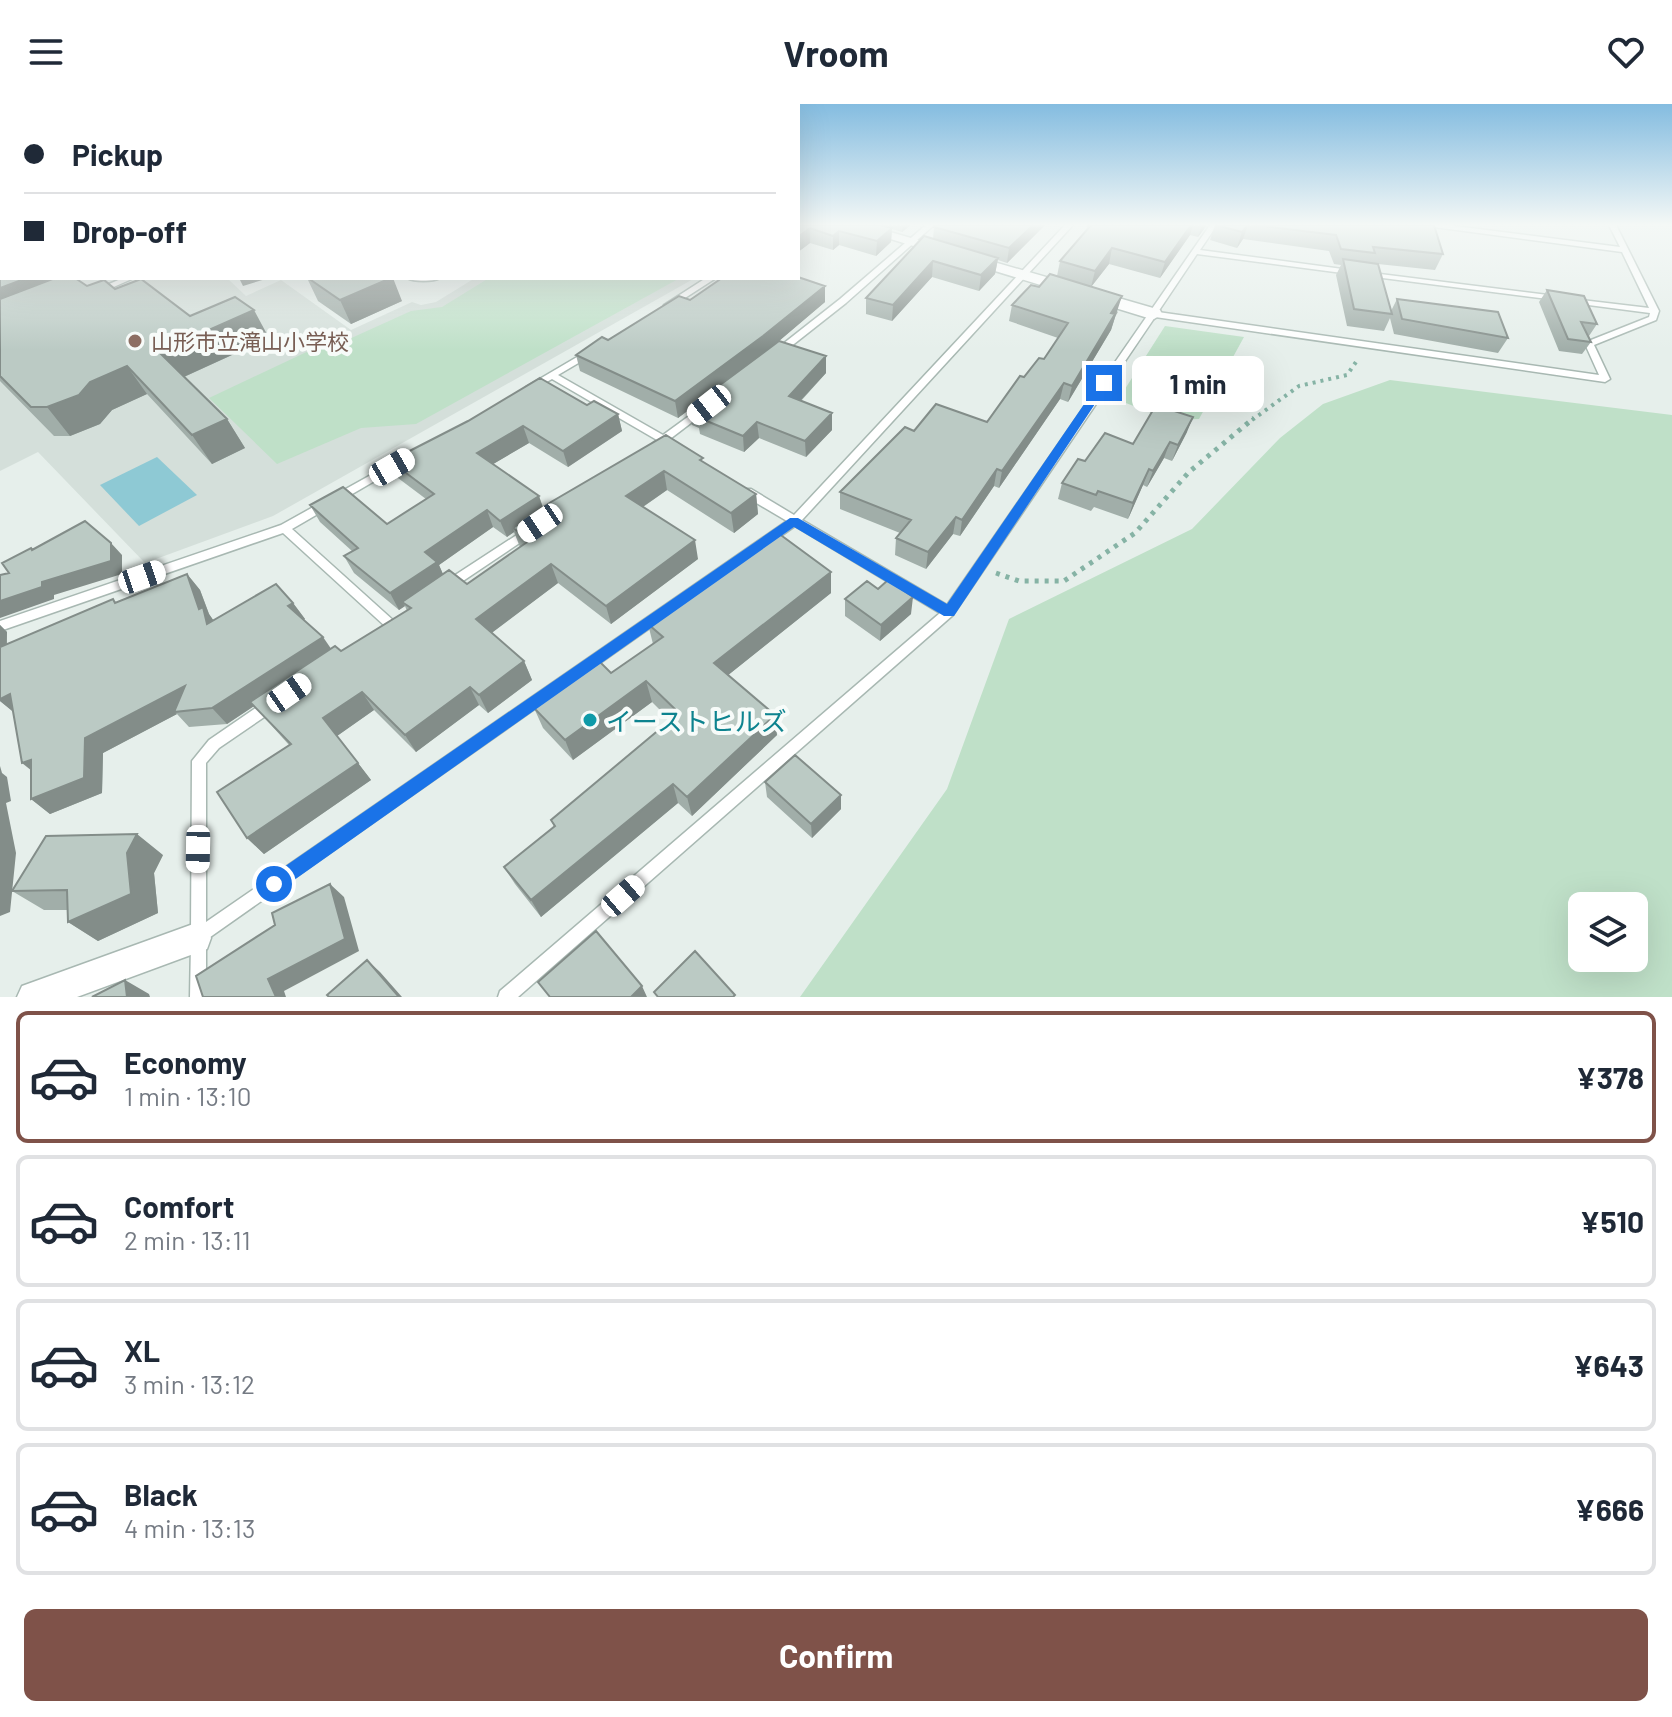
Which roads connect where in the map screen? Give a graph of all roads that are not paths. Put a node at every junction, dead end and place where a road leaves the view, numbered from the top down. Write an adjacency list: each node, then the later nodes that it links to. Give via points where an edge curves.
1 (882, 267): 12 (lane)
2 (993, 267): 7 (street)
3 (1032, 267): 7 (lane)
4 (1186, 267): 15 (lane)
5 (1310, 267): 14 (lane)
6 (1633, 267): 14 (lane)
7 (1024, 276): 15 (street); 26 (lane)
8 (125, 280): 10 (lane)
9 (709, 280): 13 (lane)
10 (86, 296)
11 (830, 297): 12 (lane)
12 (843, 301): 17 (lane)
13 (659, 310)
14 (1655, 311): 15 (lane, via 1653,318 1589,344 1605,379)
15 (1154, 314): 30 (lane)
16 (592, 351): 18 (lane)
17 (772, 357)
18 (552, 375): 19 (lane); 21 (lane)
19 (525, 390)
20 (712, 403): 21 (lane)
21 (665, 440): 22 (lane); 23 (lane)
22 (652, 448)
23 (678, 448)
24 (419, 452): 28 (lane)
25 (742, 489): 26 (lane)
26 (794, 521): 30 (lane); 36 (lane)
27 (534, 527): 29 (lane)
28 (285, 528): 32 (lane); 33 (lane)
29 (442, 589)
30 (949, 612): 39 (lane)
31 (403, 615): 32 (lane)
32 (390, 624): 34 (lane)
33 (0, 626)
34 (377, 632)
35 (277, 701): 36 (lane, via 214,744 199,761)
36 (196, 938): 37 (street); 38 (lane)
37 (33, 997)
38 (198, 997)
39 (506, 997)

